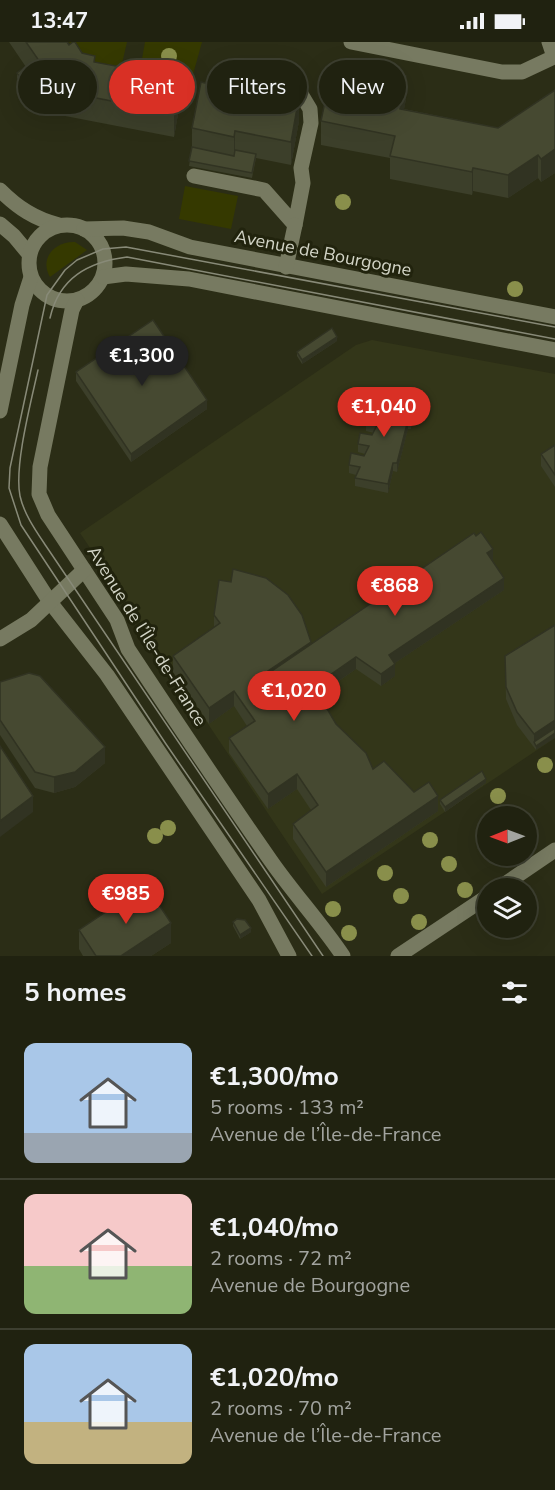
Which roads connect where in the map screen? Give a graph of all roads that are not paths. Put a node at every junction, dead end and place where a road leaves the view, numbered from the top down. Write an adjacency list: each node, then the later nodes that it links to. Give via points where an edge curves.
1 (351, 42): 2 (street, via 502,72 522,72 554,57)
2 (549, 42)
3 (307, 104): 10 (street, via 310,123)
4 (194, 176): 10 (street, via 264,190)
5 (0, 190): 7 (street)
6 (0, 200): 7 (street)
7 (16, 206): 9 (street)
8 (0, 224): 12 (street)
9 (59, 225): 11 (street); 12 (street, via 38,237)
10 (295, 225): 13 (street)
11 (84, 229): 13 (street, Avenue de Bourgogne, via 149,232 190,247); 15 (street, via 103,249)
12 (29, 254): 14 (street)
13 (286, 267): 17 (street, Avenue de Bourgogne)
14 (31, 277): 16 (street, via 47,296); 19 (street)
15 (103, 277): 16 (street, via 95,289); 18 (street, via 126,274 189,279)
16 (77, 300): 21 (street, Avenue de l’Île-de-France, via 40,467 39,494)
17 (555, 317)
18 (555, 350)
19 (0, 411)
20 (0, 524): 22 (street)
21 (84, 570): 22 (street); 28 (street, Avenue de l’Île-de-France, via 117,620 128,649 170,712)
22 (50, 602): 23 (street, via 31,620); 27 (street, via 107,675 259,900)
23 (0, 639)
24 (555, 850): 25 (street)
25 (514, 878)
26 (477, 903): 29 (street)
27 (289, 956)
28 (343, 956)
29 (398, 956)

